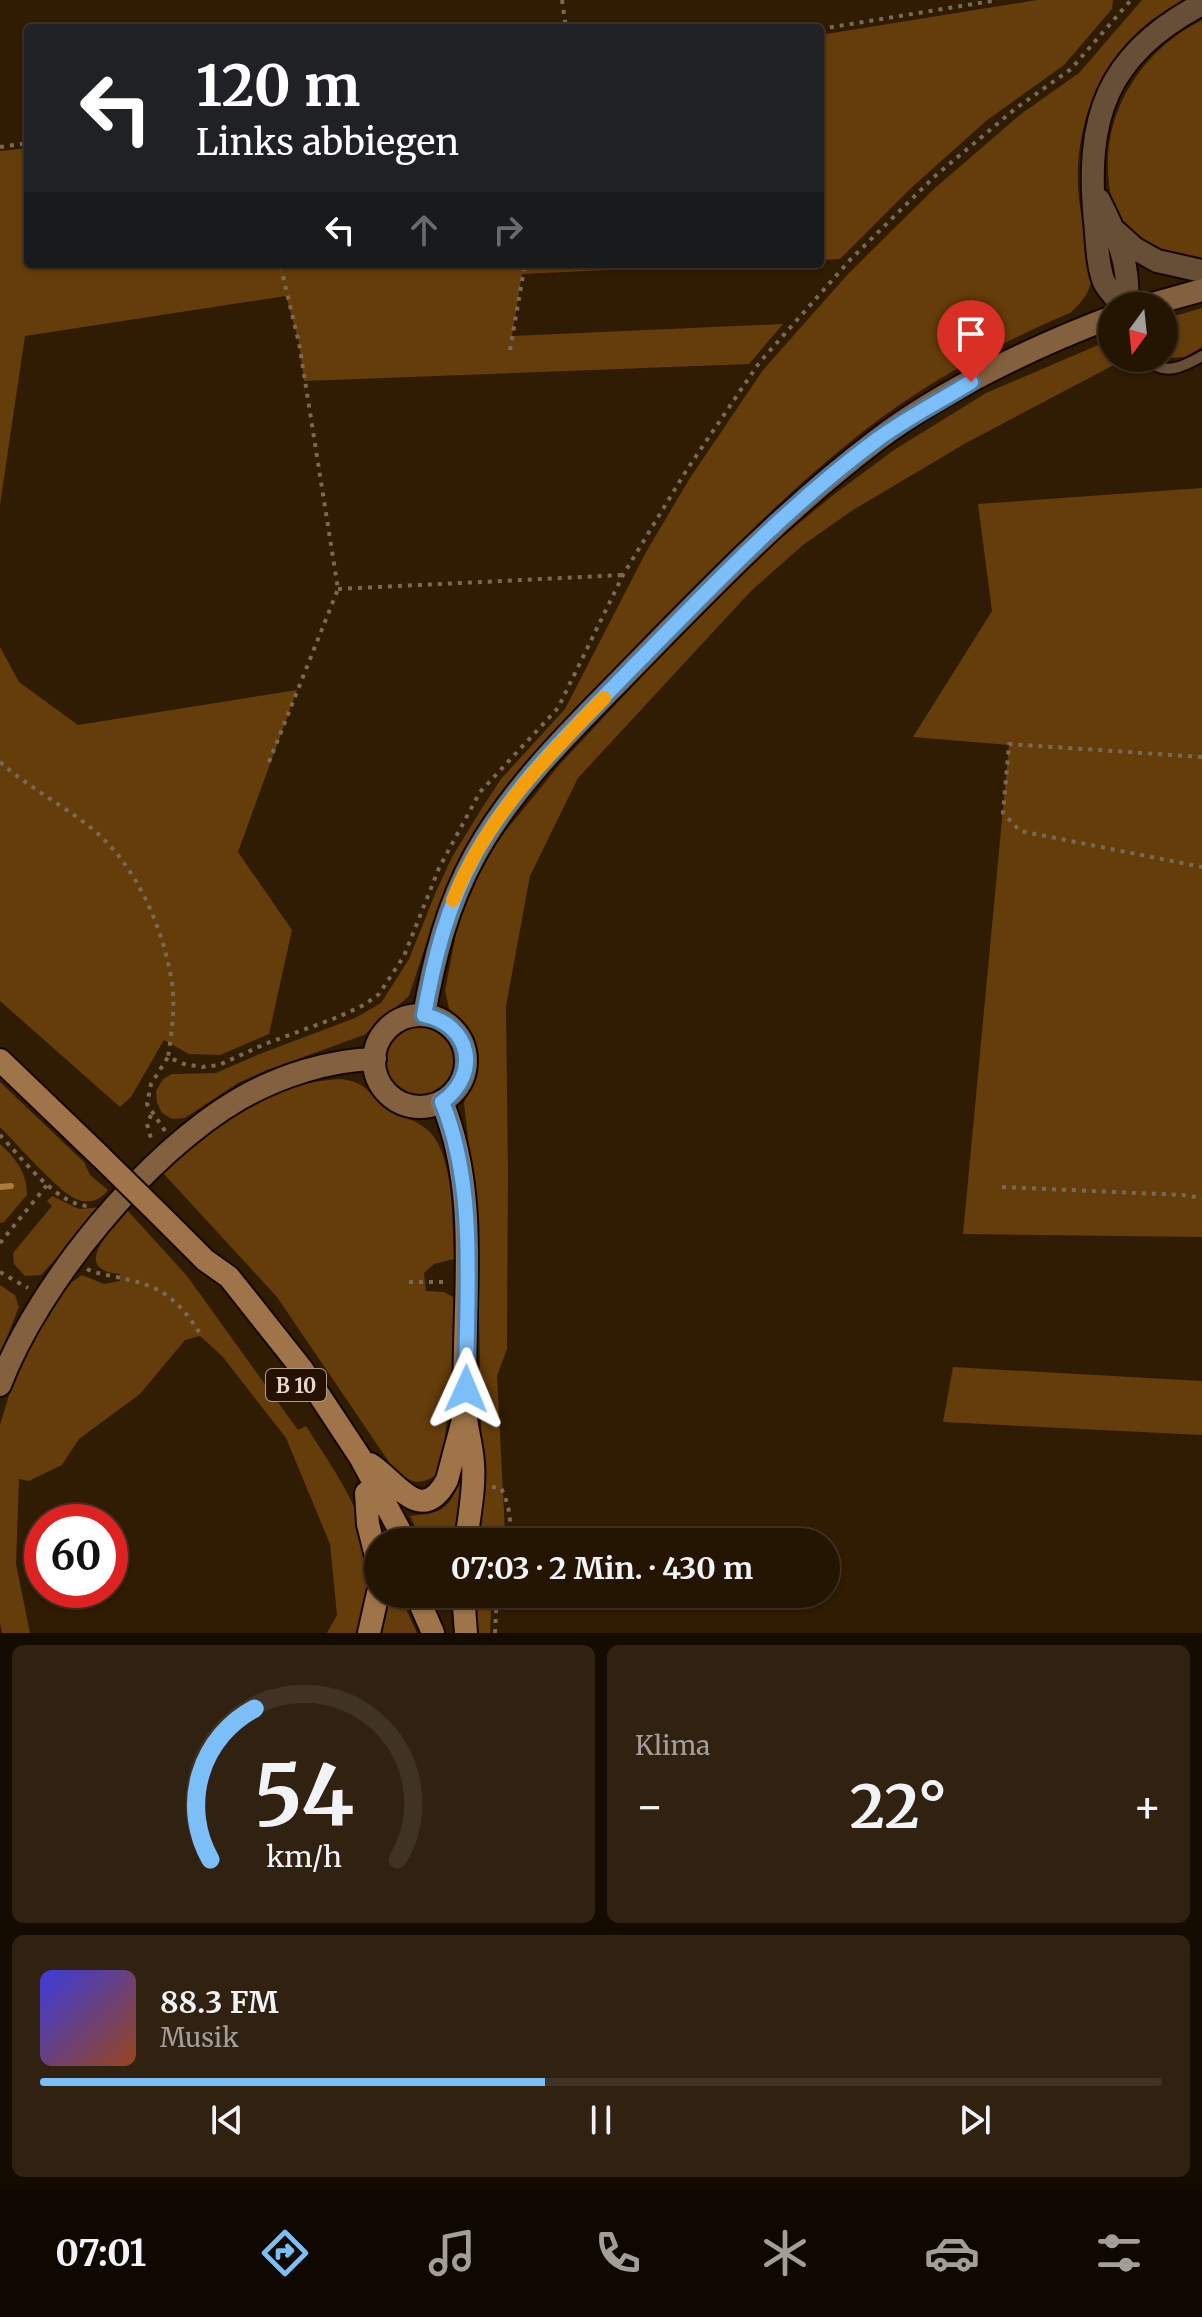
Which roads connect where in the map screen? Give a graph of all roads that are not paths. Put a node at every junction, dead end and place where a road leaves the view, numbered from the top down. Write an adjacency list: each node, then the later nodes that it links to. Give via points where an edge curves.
1 (1202, 4): 2 (street, via 1159,30 1118,76 1102,104 1095,133)
2 (1092, 184): 3 (street); 6 (street, via 1104,282)
3 (1113, 229): 4 (street, via 1157,261); 7 (street, via 1129,278)
4 (1202, 271)
5 (1202, 290): 8 (main road)
6 (1113, 292)
7 (1127, 292)
8 (1178, 297)
9 (1098, 323): 12 (main road, via 971,382 879,438 691,607 541,763 502,812 448,914)
10 (1202, 356): 11 (lane)
11 (1178, 369)
12 (424, 1015): 13 (main road, via 390,1027); 15 (main road, via 455,1031 465,1052 459,1086)
13 (375, 1059): 15 (main road, via 379,1080 392,1097 411,1106); 17 (main road, via 327,1065 270,1083 207,1119 177,1145 115,1208 43,1297)
14 (0, 1060): 16 (main road, B 10, bridge)
15 (442, 1102): 18 (main road, via 461,1163 466,1217)
16 (205, 1260): 19 (main road, B 10, via 229,1277 264,1319); 20 (main road, B 10, via 320,1419)
17 (0, 1385)
18 (465, 1411): 19 (main road, via 447,1480 431,1498 409,1498); 24 (main road, via 473,1463)
19 (360, 1457): 23 (main road, B 10)
20 (366, 1493): 21 (main road); 22 (main road, B 10)
21 (369, 1528)
22 (384, 1528)
23 (398, 1528)
24 (468, 1528)
25 (375, 1608): 29 (main road)
26 (422, 1608): 30 (main road)
27 (436, 1608): 31 (main road)
28 (464, 1608): 32 (main road)
29 (369, 1633)
30 (433, 1633)
31 (447, 1633)
32 (466, 1633)

